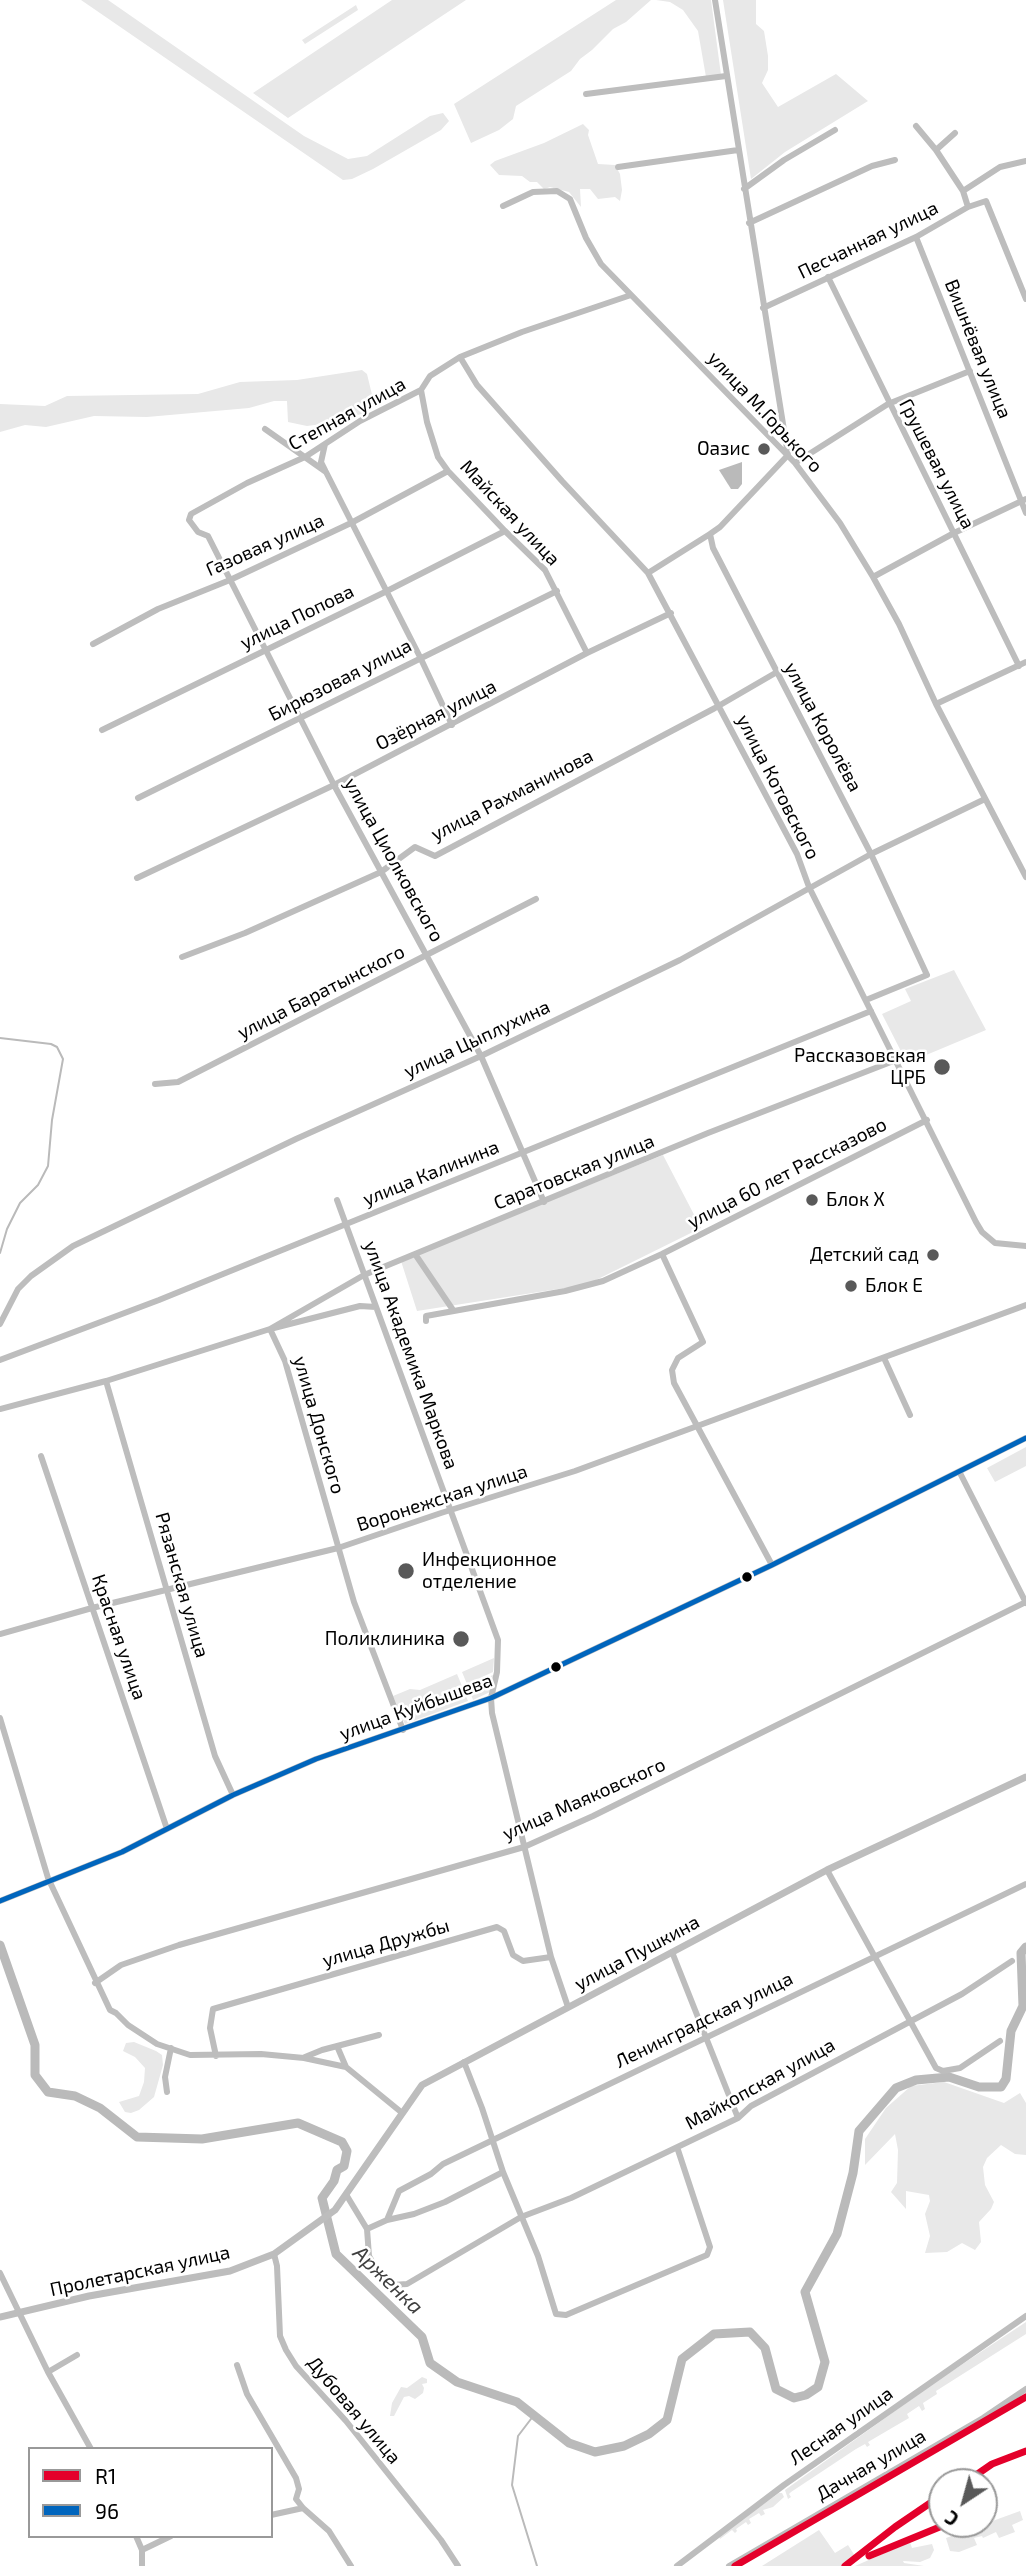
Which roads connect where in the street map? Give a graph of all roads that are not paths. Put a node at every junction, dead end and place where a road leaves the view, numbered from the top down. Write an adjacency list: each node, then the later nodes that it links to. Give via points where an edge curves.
1 (715, 0): 2 (street)
2 (726, 76): 3 (street); 7 (street)
3 (586, 94)
4 (916, 126): 8 (street)
5 (835, 130): 12 (street)
6 (956, 133): 8 (street)
7 (738, 150): 11 (street); 12 (street)
8 (936, 150): 13 (street)
9 (895, 160): 16 (street, via 872,166)
10 (1026, 161): 13 (street, via 1000,167)
11 (618, 167)
12 (744, 189): 16 (street)
13 (963, 191): 15 (street)
14 (503, 206): 19 (street, улица М.Горького, via 533,192 557,191 570,199 601,264)
15 (968, 207): 17 (street, Песчанная улица); 20 (street, Песчанная улица, via 986,201)
16 (749, 223): 21 (street)
17 (916, 237): 18 (street, Песчанная улица); 23 (street, Вишнёвая улица)
18 (828, 277): 21 (street, Песчанная улица); 25 (street, Грушевая улица)
19 (631, 295): 22 (street, Степная улица); 28 (street, улица М.Горького)
20 (1026, 299)
21 (763, 308): 28 (street)
22 (460, 356): 24 (street, Степная улица, via 430,376); 40 (street, улица Котовского, via 477,384)
23 (970, 371): 25 (street); 33 (street, Вишнёвая улица)
24 (421, 390): 27 (street, Степная улица); 31 (street, Майская улица, via 438,457)
25 (888, 404): 30 (street); 38 (street, Грушевая улица)
26 (265, 429): 29 (street)
27 (324, 444): 29 (street, Степная улица); 32 (street, via 321,462)
28 (788, 455): 30 (street, улица М.Горького); 39 (street)
29 (305, 457): 32 (street); 35 (street, Степная улица)
30 (795, 463): 41 (street, улица М.Горького)
31 (448, 471): 36 (street, Газовая улица); 37 (street, Майская улица)
32 (326, 472): 36 (street)
33 (1023, 500): 34 (street, Вишнёвая улица); 38 (street)
34 (1026, 513)
35 (191, 514): 42 (street, улица Циолковского, via 191,524 208,536)
36 (351, 523): 42 (street, Газовая улица); 44 (street)
37 (505, 531): 43 (street, Майская улица, via 545,570); 44 (street, улица Попова)
38 (954, 533): 41 (street); 50 (street, Грушевая улица)
39 (710, 534): 40 (street); 51 (street, улица Королёва)
40 (648, 573): 45 (street, улица Котовского)
41 (873, 577): 52 (street, улица М.Горького)
42 (230, 580): 46 (street, Газовая улица, via 158,609); 47 (street, улица Циолковского)
43 (557, 591): 48 (street, Майская улица); 49 (street, Бирюзовая улица)
44 (385, 592): 47 (street, улица Попова); 49 (street)
45 (671, 613): 48 (street, Озёрная улица); 53 (street, улица Котовского)
46 (93, 644)
47 (267, 649): 54 (street, улица Циолковского); 56 (street, улица Попова)
48 (587, 653): 55 (street, Озёрная улица)
49 (420, 657): 54 (street, Бирюзовая улица); 55 (street)
50 (1022, 664): 52 (street)
51 (776, 672): 53 (street, улица Рахманинова); 60 (street, улица Королёва)
52 (936, 704): 59 (street, улица М.Горького)
53 (720, 705): 61 (street, улица Рахманинова, via 435,856 415,847); 64 (street, улица Котовского, via 797,854)
54 (301, 718): 57 (street, улица Циолковского); 58 (street, Бирюзовая улица)
55 (452, 725): 57 (street, Озёрная улица)
56 (102, 730)
57 (334, 785): 61 (street, улица Циолковского); 63 (street, Озёрная улица)
58 (138, 798)
59 (985, 799): 60 (street, улица Цыплухина); 62 (street, улица М.Горького)
60 (871, 854): 64 (street, улица Цыплухина); 68 (street, улица Королёва, via 927,975)
61 (381, 872): 66 (street, улица Циолковского); 67 (street, улица Рахманинова)
62 (1026, 877)
63 (137, 878)
64 (809, 887): 68 (street, улица Котовского); 70 (street, улица Цыплухина, via 680,960)
65 (536, 899): 66 (street, улица Баратынского)
66 (428, 955): 70 (street, улица Циолковского); 72 (street, улица Баратынского, via 178,1082)
67 (182, 957)
68 (866, 1000): 69 (street, улица Котовского)
69 (871, 1011): 71 (street, улица Котовского); 74 (street, улица Калинина)
70 (481, 1056): 74 (street, улица Циолковского); 86 (street, улица Цыплухина, via 73,1246 18,1289)
71 (896, 1060): 73 (street, улица Котовского); 76 (street, Саратовская улица)
72 (155, 1084)
73 (927, 1120): 78 (street, улица Котовского, via 982,1232 995,1243); 80 (street, улица 60 лет Рассказово)
74 (523, 1153): 76 (street, улица Циолковского); 77 (street, улица Калинина)
75 (337, 1200): 77 (street, улица Академика Маркова)
76 (544, 1202): 79 (street, Саратовская улица)
77 (346, 1224): 81 (street, улица Академика Маркова); 89 (street, улица Калинина)
78 (1026, 1247)
79 (415, 1254): 81 (street, Саратовская улица); 84 (street)
80 (662, 1254): 84 (street, улица 60 лет Рассказово, via 581,1287); 93 (street, via 703,1342 678,1358 672,1370)
81 (364, 1275): 83 (street, улица Академика Маркова); 87 (street, Саратовская улица)
82 (1026, 1305): 88 (street, Воронежская улица)
83 (376, 1307): 87 (street, Саратовская улица, via 360,1306); 97 (street, улица Академика Маркова)
84 (453, 1310): 85 (street, улица 60 лет Рассказово, via 426,1316)
85 (426, 1321)
86 (0, 1324)
87 (270, 1329): 90 (street, Саратовская улица); 98 (street, улица Донского, via 285,1361)
88 (884, 1358): 92 (street); 93 (street, Воронежская улица)
89 (0, 1360)
90 (106, 1381): 91 (street, Саратовская улица); 100 (street, Рязанская улица)
91 (0, 1409)
92 (910, 1415)
93 (695, 1426): 97 (street, Воронежская улица); 99 (street)
94 (1026, 1438): 96 (street, улица Куйбышева)
95 (41, 1456): 102 (street, Красная улица)
96 (960, 1473): 99 (street, улица Куйбышева); 101 (street)
97 (451, 1510): 98 (street, Воронежская улица); 104 (street, улица Академика Маркова, via 498,1640)
98 (338, 1548): 100 (street, Воронежская улица); 106 (street, улица Донского)
99 (772, 1565): 104 (street, улица Куйбышева)
100 (167, 1590): 102 (street, Воронежская улица); 108 (street, Рязанская улица, via 215,1756)
101 (1026, 1602): 110 (street, улица Маяковского)
102 (92, 1608): 103 (street, Воронежская улица); 109 (street, Красная улица)
103 (0, 1634)
104 (491, 1698): 106 (street, улица Куйбышева); 110 (street, улица Академика Маркова)
105 (0, 1718): 112 (street)
106 (403, 1730): 108 (street, улица Куйбышева, via 316,1759)
107 (1026, 1777): 111 (main road, улица Пушкина)
108 (233, 1795): 109 (street, улица Куйбышева)
109 (167, 1829): 112 (street, улица Куйбышева)
110 (524, 1847): 117 (street, улица Академика Маркова); 119 (street, улица Маяковского, via 179,1945 121,1965)
111 (827, 1870): 115 (main road, улица Пушкина); 116 (street)
112 (49, 1881): 114 (street, улица Куйбышева); 119 (street)
113 (1026, 1884): 116 (street, Ленинградская улица)
114 (3, 1900)
115 (672, 1952): 120 (main road, улица Пушкина); 123 (street)
116 (874, 1956): 121 (street); 123 (street, Ленинградская улица)
117 (551, 1957): 120 (street, улица Академика Маркова); 127 (street, улица Дружбы, via 523,1961 513,1955 504,1931 497,1927 212,2009)
118 (1012, 1961): 121 (street, Майкопская улица, via 962,1994)
119 (95, 1983): 126 (street, via 110,2010 157,2044)
120 (568, 2007): 129 (main road, улица Пушкина)
121 (910, 2020): 124 (street, via 932,2063 943,2071 960,2068); 133 (street, Майкопская улица, via 751,2106)
122 (379, 2035): 125 (street)
123 (705, 2037): 133 (street); 134 (street, Ленинградская улица)
124 (1000, 2041)
125 (337, 2046): 128 (street); 130 (street)
126 (170, 2048): 127 (street); 131 (street)
127 (216, 2056): 128 (street)
128 (303, 2057): 130 (street)
129 (464, 2062): 132 (main road, улица Пушкина, via 422,2085); 134 (street)
130 (345, 2067): 132 (street)
131 (167, 2092)
132 (401, 2112): 137 (main road, улица Пушкина)
133 (738, 2118): 135 (street, Майкопская улица)
134 (493, 2140): 136 (street); 139 (street, Ленинградская улица, via 398,2191)
135 (677, 2147): 138 (street, Майкопская улица); 138 (street, via 710,2247 707,2255 566,2315 556,2314)
136 (503, 2172): 138 (street); 139 (street, via 445,2202)
137 (347, 2196): 140 (main road, улица Пушкина); 141 (street)
138 (520, 2217): 141 (street, Майкопская улица, via 407,2284 393,2285 381,2277 369,2256)
139 (387, 2220): 141 (street)
140 (318, 2222): 142 (main road, Пролетарская улица)
141 (368, 2228)
142 (274, 2254): 144 (main road, Пролетарская улица, via 230,2271); 159 (street, Дубовая улица, via 280,2336 286,2350)
143 (0, 2273): 144 (street)
144 (20, 2312): 145 (main road, Пролетарская улица); 149 (street)
145 (0, 2316)
146 (1026, 2316): 160 (street, Лесная улица, via 784,2484)
147 (76, 2356): 149 (street)
148 (237, 2365): 152 (street, via 247,2394 296,2478 296,2499)
149 (48, 2372): 151 (street)
150 (1026, 2389): 161 (street, Дачная улица)
151 (90, 2447)
152 (303, 2508): 153 (street); 158 (street, via 329,2531)
153 (273, 2515)
154 (137, 2538): 156 (street)
155 (167, 2538): 156 (street)
156 (142, 2550): 157 (street)
157 (142, 2566)
158 (351, 2566)
159 (458, 2566)
160 (677, 2566)
161 (729, 2566)

